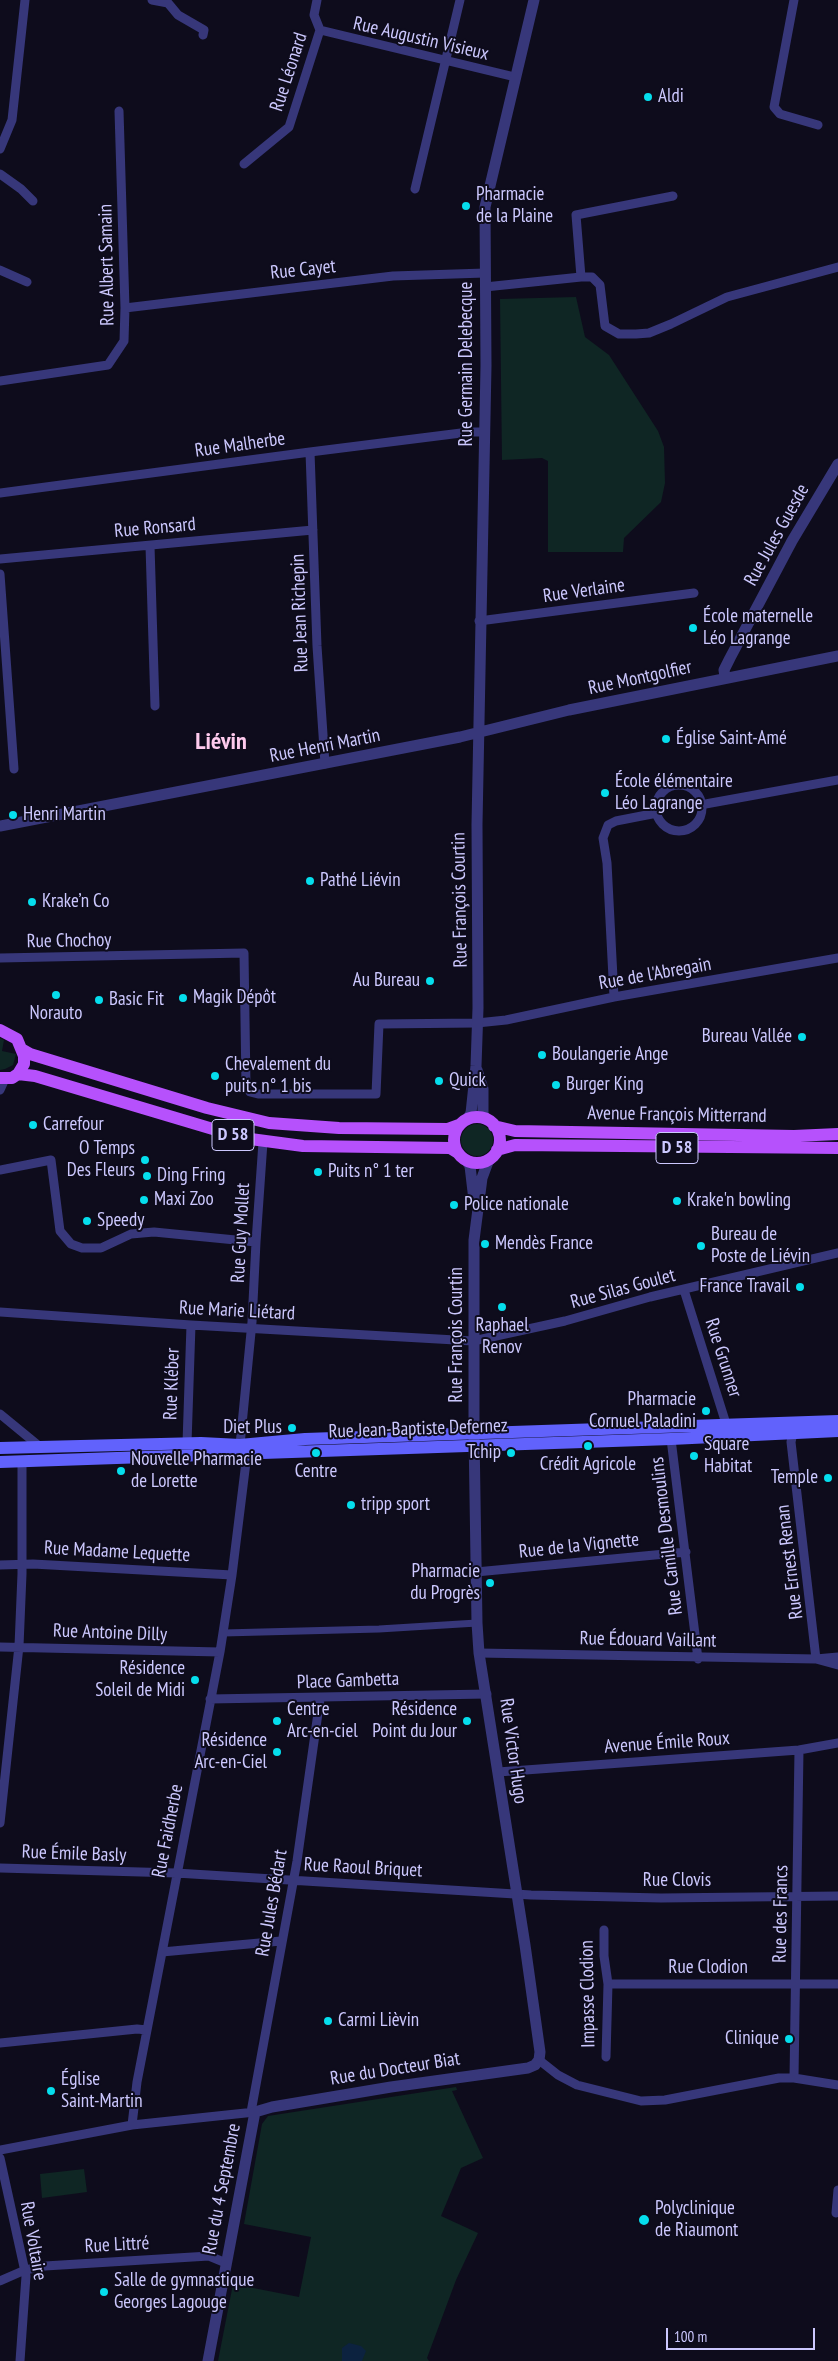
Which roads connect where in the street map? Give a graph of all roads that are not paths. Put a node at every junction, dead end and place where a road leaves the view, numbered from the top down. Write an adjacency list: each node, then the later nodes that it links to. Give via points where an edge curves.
1 (25, 0): 14 (street, via 12,120)
2 (152, 0): 7 (street)
3 (318, 0): 8 (street, Rue Léonard, via 314,15)
4 (460, 0): 10 (street)
5 (534, 0): 11 (street, Rue Germain Delebecque)
6 (794, 0): 13 (street, via 774,107 780,114)
7 (169, 2): 9 (street, via 178,16 204,30)
8 (320, 30): 10 (street, Rue Augustin Visieux); 15 (street, Rue Léonard, via 289,127)
9 (203, 35)
10 (446, 60): 11 (street, Rue Augustin Visieux); 17 (street)
11 (515, 77): 22 (street, Rue Germain Delebecque, via 485,207)
12 (119, 111): 26 (street, Rue Albert Samain)
13 (818, 125)
14 (0, 149)
15 (244, 164)
16 (0, 174): 19 (street)
17 (415, 189)
18 (673, 196): 23 (street, via 576,215)
19 (33, 201)
20 (838, 267): 23 (street, via 727,297 649,333 636,334 619,334 605,326 600,285 592,278)
21 (0, 270): 24 (street)
22 (485, 273): 25 (street, Rue Germain Delebecque); 26 (street, Rue Cayet, via 393,276)
23 (581, 277): 25 (street)
24 (27, 282)
25 (485, 287): 28 (street, Rue Germain Delebecque)
26 (125, 308): 27 (street, Rue Albert Samain, via 124,341 108,365)
27 (0, 381)
28 (484, 432): 29 (street, Rue Malherbe); 37 (street, Rue Germain Delebecque)
29 (310, 456): 31 (street, Rue Malherbe); 32 (street, Rue Jean Richepin)
30 (838, 464): 39 (street, Rue Jules Guesde, via 792,541 724,670)
31 (0, 492)
32 (312, 530): 33 (street, Rue Ronsard); 42 (street, Rue Jean Richepin)
33 (150, 546): 34 (street, Rue Ronsard); 40 (street)
34 (0, 559)
35 (0, 574): 43 (street)
36 (694, 593): 37 (street, Rue Verlaine)
37 (479, 621): 41 (street, Rue Germain Delebecque)
38 (838, 656): 39 (street, Rue Montgolfier)
39 (725, 677): 41 (street, Rue Montgolfier)
40 (155, 706)
41 (479, 733): 42 (street, Rue Henri Martin); 51 (street, Rue François Courtin)
42 (325, 764): 47 (street, Rue Henri Martin)
43 (14, 769)
44 (838, 780): 45 (street)
45 (700, 805): 46 (street, via 702,817 695,826 683,831 671,830); 46 (street, via 694,789 676,785 660,795)
46 (657, 813): 50 (street, via 616,821 608,825 603,838)
47 (0, 826)
48 (0, 958): 51 (street, Rue Chochoy, via 244,953 246,1086 250,1092 258,1094 376,1094 379,1024)
49 (838, 958): 50 (street, Rue de l'Abregain)
50 (614, 997): 51 (street, Rue de l'Abregain)
51 (477, 1023): 54 (street, Rue François Courtin)
52 (0, 1030): 53 (main road, via 17,1039)
53 (23, 1050): 55 (main road, via 24,1064); 57 (main road, D 58, via 197,1105 269,1124 448,1129)
54 (476, 1066): 57 (street, via 470,1113); 58 (street, via 483,1089 483,1114)
55 (18, 1074): 56 (main road); 60 (main road, D 58, via 35,1076)
56 (2, 1082)
57 (463, 1122): 58 (main road, via 476,1118); 63 (main road, via 454,1139)
58 (490, 1123): 59 (main road, Avenue François Mitterrand / D 58, via 515,1131); 62 (main road, via 498,1134)
59 (838, 1134)
60 (263, 1142): 63 (main road, D 58, via 450,1148); 66 (street, Rue Guy Mollet)
61 (838, 1148): 62 (main road, Avenue François Mitterrand / D 58, via 515,1145)
62 (493, 1155): 63 (main road, via 478,1163); 65 (street, via 482,1178)
63 (462, 1157): 65 (street, via 470,1166)
64 (0, 1170): 66 (street, via 51,1160 60,1231 71,1244 82,1248 101,1248 131,1234 154,1232)
65 (475, 1224): 72 (street, Rue François Courtin)
66 (256, 1242): 71 (street, Rue Guy Mollet)
67 (838, 1252): 68 (street, Rue Silas Goulet)
68 (684, 1290): 72 (street, Rue Silas Goulet); 75 (street, Rue Grunner)
69 (0, 1312): 70 (street, Rue Marie Liétard)
70 (191, 1325): 71 (street, Rue Marie Liétard); 81 (street, Rue Kléber)
71 (252, 1327): 72 (street, Rue Marie Liétard); 84 (street, Rue Guy Mollet)
72 (473, 1341): 79 (street, Rue François Courtin)
73 (0, 1414): 82 (street)
74 (838, 1421): 75 (main road, Rue Jean-Baptiste Defernez)
75 (727, 1424): 78 (street, Rue Grunner); 79 (main road, Rue Jean-Baptiste Defernez)
76 (838, 1431): 77 (main road, Rue Jean-Baptiste Defernez)
77 (793, 1433): 78 (main road, Rue Jean-Baptiste Defernez); 100 (street, Rue Ernest Renan, via 791,1442)
78 (730, 1437): 80 (main road, Rue Jean-Baptiste Defernez)
79 (474, 1440): 80 (main road, Rue Jean-Baptiste Defernez); 84 (main road, Rue Jean-Baptiste Defernez); 90 (street, Rue Victor Hugo)
80 (671, 1440): 87 (street, Rue Camille Desmoulins)
81 (187, 1443): 82 (main road, Rue Jean-Baptiste Defernez); 84 (main road, Rue Jean-Baptiste Defernez)
82 (39, 1446): 83 (main road, Rue Jean-Baptiste Defernez)
83 (0, 1448)
84 (243, 1449): 86 (main road, Rue Jean-Baptiste Defernez); 91 (street, Rue Faidherbe)
85 (0, 1462): 86 (main road, Rue Jean-Baptiste Defernez)
86 (22, 1462): 88 (street)
87 (686, 1552): 90 (street, Rue de la Vignette); 99 (street, Rue Camille Desmoulins)
88 (21, 1564): 89 (street, Rue Madame Lequette); 91 (street, Rue Madame Lequette); 94 (street)
89 (0, 1565)
90 (476, 1572): 92 (street, Rue Victor Hugo)
91 (232, 1576): 93 (street, Rue Faidherbe)
92 (477, 1623): 93 (street); 97 (street, Rue Victor Hugo)
93 (223, 1633): 96 (street, Rue Faidherbe)
94 (19, 1646): 95 (street, Rue Antoine Dilly); 96 (street, Rue Antoine Dilly); 108 (street)
95 (0, 1647)
96 (220, 1652): 103 (street, Rue Faidherbe)
97 (480, 1653): 99 (street, Rue Édouard Vaillant); 102 (street, Rue Victor Hugo)
98 (838, 1657): 100 (street, Rue Édouard Vaillant)
99 (698, 1659): 100 (street, Rue Édouard Vaillant)
100 (816, 1659): 101 (street, Rue Édouard Vaillant)
101 (838, 1665)
102 (487, 1694): 104 (street, Place Gambetta); 107 (street, Rue Victor Hugo)
103 (210, 1699): 104 (street, Place Gambetta); 110 (street, Rue Faidherbe)
104 (320, 1699): 111 (street, Rue Jules Bédart)
105 (838, 1743): 106 (street, Avenue Émile Roux)
106 (799, 1750): 107 (street, Avenue Émile Roux); 113 (street, Rue des Francs)
107 (498, 1772): 112 (street, Rue Victor Hugo)
108 (0, 1822)
109 (0, 1868): 110 (street, Rue Émile Basly)
110 (176, 1873): 111 (street, Rue Raoul Briquet); 117 (street, Rue Faidherbe)
111 (293, 1880): 112 (street, Rue Raoul Briquet); 116 (street, Rue Jules Bédart)
112 (517, 1894): 113 (street, Rue Clovis, via 661,1898); 124 (street, Rue Victor Hugo)
113 (798, 1896): 114 (street, Rue Clovis); 118 (street, Rue des Francs)
114 (838, 1896)
115 (604, 1930): 119 (street, Impasse Clodion)
116 (282, 1942): 117 (street); 127 (street, Rue Jules Bédart)
117 (162, 1952): 121 (street, Rue Faidherbe)
118 (795, 1983): 119 (street, Rue Clodion); 120 (street, Rue Clodion); 125 (street, Rue des Francs)
119 (608, 1984): 123 (street, Impasse Clodion)
120 (838, 1984)
121 (147, 2030): 122 (street); 128 (street, Rue Faidherbe)
122 (0, 2042)
123 (606, 2057)
124 (539, 2060): 125 (street, via 576,2085 641,2101 665,2100 753,2082); 127 (street, Rue du Docteur Biat, via 528,2068 391,2087)
125 (794, 2078): 126 (street)
126 (838, 2085)
127 (253, 2112): 128 (street); 133 (street, Rue du 4 Septembre)
128 (132, 2125): 129 (street)
129 (0, 2150)
130 (0, 2158): 136 (street, Rue Voltaire)
131 (838, 2190): 132 (street)
132 (836, 2213)
133 (229, 2245): 134 (street, Rue Littré); 135 (street, Rue du 4 Septembre)
134 (212, 2256): 135 (street, Rue Littré); 136 (street, Rue Littré, via 44,2266)
135 (226, 2263): 139 (street, Rue du 4 Septembre)
136 (24, 2270): 137 (street, Rue Littré); 138 (street, Rue Voltaire, via 26,2286)
137 (0, 2281)
138 (20, 2361)
139 (208, 2361)

